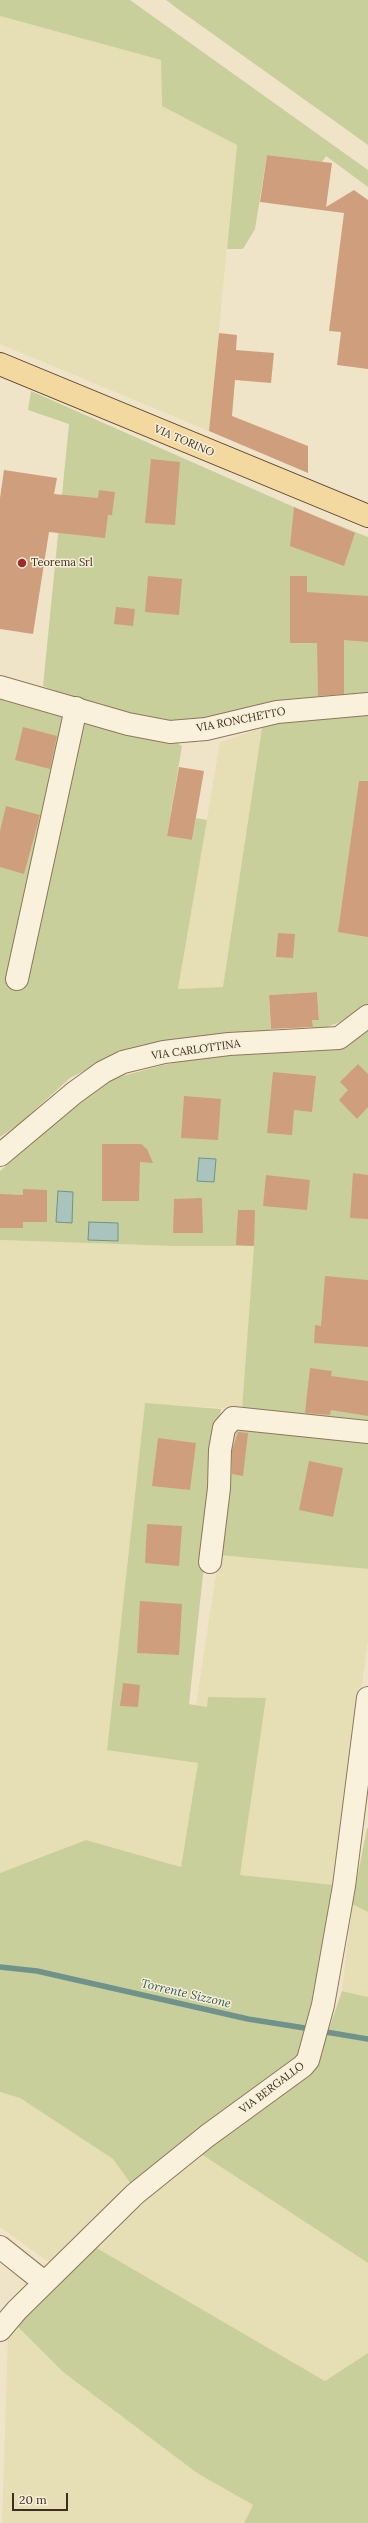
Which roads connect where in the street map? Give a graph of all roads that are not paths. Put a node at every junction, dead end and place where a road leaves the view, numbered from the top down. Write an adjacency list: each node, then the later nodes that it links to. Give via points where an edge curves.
1 (0, 364): 2 (main road, VIA TORINO)
2 (368, 516)
3 (0, 687): 5 (street, VIA RONCHETTO)
4 (368, 704): 5 (street, VIA RONCHETTO, via 277,712 206,729 170,732 128,724)
5 (76, 708): 6 (street)
6 (17, 979)
7 (368, 1016): 8 (street, VIA CARLOTTINA, via 339,1038 229,1044 164,1052 123,1062 103,1072 74,1093)
8 (0, 1155)
9 (368, 1432): 10 (street, via 233,1418 224,1428 220,1450 219,1488)
10 (210, 1562)
11 (368, 1698): 13 (street, VIA BERGALLO, via 344,1886 323,2005 312,2049 303,2066 207,2136 135,2194)
12 (0, 2248): 13 (street)
13 (44, 2282): 14 (street, VIA BERGALLO)
14 (0, 2330)

